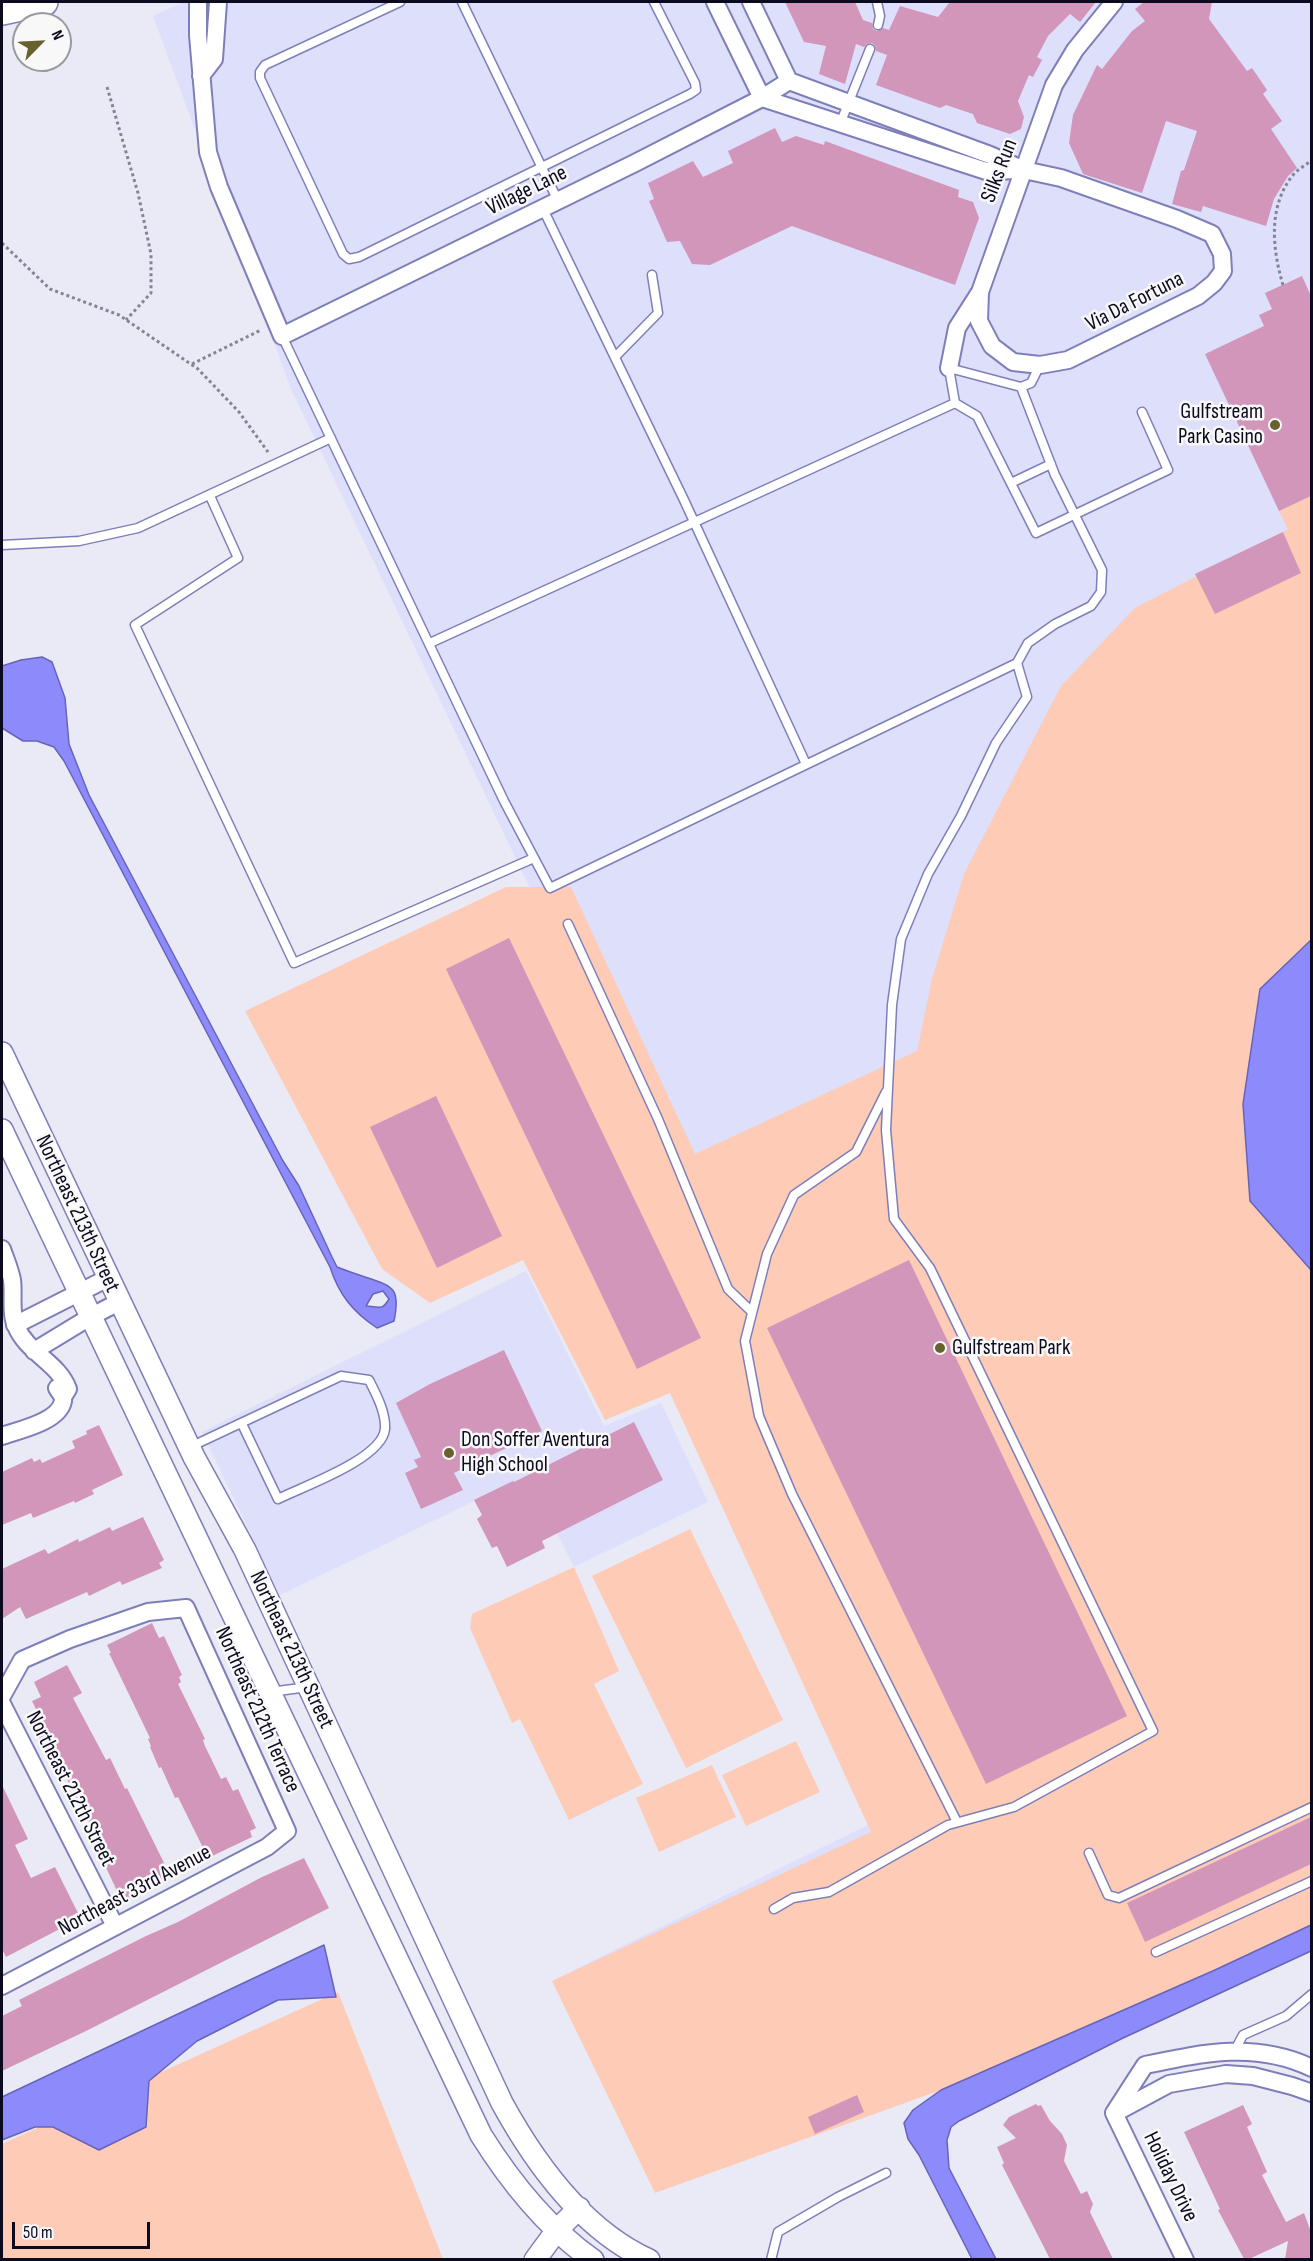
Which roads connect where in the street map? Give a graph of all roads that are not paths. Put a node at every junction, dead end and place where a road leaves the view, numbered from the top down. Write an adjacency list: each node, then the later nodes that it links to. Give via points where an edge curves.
1 (44, 2): 11 (main road)
2 (198, 2): 14 (street)
3 (218, 2): 14 (street, via 214,59)
4 (400, 2): 19 (lane, via 265,65 260,72 344,254 349,259 359,257)
5 (462, 2): 19 (lane)
6 (654, 2): 19 (lane, via 696,90)
7 (715, 2): 16 (street)
8 (751, 2): 15 (street)
9 (877, 2): 12 (lane)
10 (1114, 2): 20 (street, Silks Run, via 1075,50 1054,86)
11 (2, 11)
12 (878, 26)
13 (870, 49): 17 (lane)
14 (201, 76): 25 (street, via 208,152)
15 (789, 81): 16 (street, Village Lane); 17 (street, Via Da Fortuna)
16 (762, 98): 18 (street, Via Da Fortuna); 21 (street, Village Lane)
17 (849, 103): 18 (lane); 20 (street, Via Da Fortuna)
18 (840, 124): 20 (street, Via Da Fortuna, via 986,171)
19 (541, 166): 21 (lane)
20 (1024, 170): 24 (street, Silks Run); 27 (street, Via Da Fortuna, via 1061,178 1177,219 1212,234 1222,254 1223,271 1198,296 1068,360)
21 (558, 201): 22 (street, Village Lane)
22 (543, 209): 25 (street, Village Lane); 26 (lane)
23 (652, 275): 26 (lane, via 657,313)
24 (980, 292): 27 (street, Via Da Fortuna, via 979,321 992,346 1013,362); 28 (street, Silks Run, via 957,328)
25 (279, 329): 32 (lane)
26 (615, 357): 37 (lane)
27 (1040, 365): 29 (lane, via 1030,383)
28 (949, 368): 29 (lane); 30 (lane)
29 (1021, 387): 33 (lane)
30 (955, 403): 34 (lane, via 977,416); 37 (lane)
31 (1142, 412): 36 (lane, via 1168,470)
32 (331, 438): 35 (lane); 39 (lane)
33 (1051, 464): 34 (lane); 36 (lane)
34 (1011, 483): 36 (lane, via 1036,533)
35 (210, 496): 38 (lane, via 138,528 79,541); 42 (lane, via 238,558 135,625 294,963)
36 (1074, 515): 40 (lane, via 1101,570 1101,592 1091,606 1028,643)
37 (694, 521): 39 (lane); 41 (lane)
38 (2, 545)
39 (430, 643): 42 (lane)
40 (1017, 663): 41 (lane); 45 (lane, via 1027,697 996,743 928,874 901,939)
41 (806, 764): 42 (lane, via 550,888)
42 (534, 858)
43 (568, 924): 51 (lane, via 658,1119 728,1288)
44 (2, 1053): 48 (street, Northeast 213th Street)
45 (887, 1090): 51 (lane, via 856,1152 794,1196 767,1254); 63 (lane, via 886,1130 894,1219 930,1268 1154,1731 1014,1807)
46 (2, 1130): 49 (street, Northeast 213th Street)
47 (2, 1249): 53 (street, via 12,1278)
48 (108, 1278): 49 (street); 50 (street, Northeast 213th Street)
49 (78, 1292): 52 (street, Northeast 213th Street); 53 (street)
50 (119, 1302): 52 (street); 57 (street, Northeast 213th Street)
51 (752, 1312): 63 (lane, via 745,1341 759,1416 792,1494)
52 (90, 1317): 54 (street); 59 (street, Northeast 213th Street)
53 (15, 1325): 54 (street)
54 (34, 1351): 56 (street, via 49,1361 68,1389 52,1418)
55 (242, 1424): 55 (lane, via 341,1376 369,1380 385,1431 377,1446 359,1460 278,1499); 57 (lane)
56 (2, 1436)
57 (189, 1448): 58 (street, Northeast 213th Street, via 245,1550)
58 (308, 1687): 59 (lane); 77 (street, Northeast 213th Street, via 502,2103 522,2139)
59 (268, 1692): 78 (street, Northeast 213th Street, via 481,2135 516,2188)
60 (2, 1696): 64 (street, Northeast 212th Terrace, via 22,1660 148,1612 186,1608)
61 (2, 1704): 68 (street, Northeast 212th Street)
62 (1311, 1807): 65 (lane, via 1119,1898 1108,1895)
63 (957, 1822): 67 (lane, via 829,1892 793,1898)
64 (287, 1831): 68 (street, Northeast 33rd Avenue, via 267,1847)
65 (1089, 1853)
66 (1311, 1881): 69 (lane)
67 (774, 1909)
68 (115, 1926): 70 (street, Northeast 33rd Avenue)
69 (1156, 1952)
70 (2, 1986)
71 (1311, 1995): 72 (lane, via 1286,2016 1243,2036)
72 (1235, 2050): 73 (street); 75 (street, via 1145,2065)
73 (1311, 2068)
74 (1311, 2093): 75 (street, via 1253,2076 1226,2074 1169,2084)
75 (1114, 2113): 84 (street, Holiday Drive)
76 (886, 2173): 83 (lane, via 778,2232)
77 (579, 2208): 78 (street); 79 (street, Northeast 213th Street)
78 (557, 2230): 80 (street, Northeast 213th Street); 81 (street)
79 (603, 2230): 80 (street); 82 (street, Northeast 213th Street)
80 (589, 2258)
81 (536, 2259)
82 (649, 2259)
83 (771, 2259)
84 (1185, 2259)

